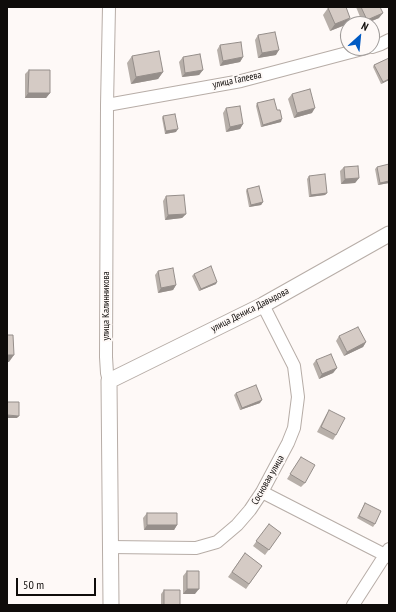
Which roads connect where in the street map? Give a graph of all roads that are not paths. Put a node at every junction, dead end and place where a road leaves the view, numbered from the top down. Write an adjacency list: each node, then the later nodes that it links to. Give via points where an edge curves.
1 (108, 7): 3 (street, улица Калинникова)
2 (340, 55): 3 (street, улица Гапеева, via 241,81)
3 (107, 105): 6 (street, улица Калинникова)
4 (389, 234): 5 (main road, улица Дениса Давыдова)
5 (263, 305): 6 (main road, улица Дениса Давыдова); 7 (street, Сосновая улица, via 294,366 298,397 294,428)
6 (108, 381): 8 (main road, улица Калинникова)
7 (262, 492): 8 (street, Сосновая улица, via 237,525 217,542 196,548); 9 (street)
8 (110, 547): 10 (main road, улица Калинникова)
9 (388, 554): 11 (street)
10 (111, 605)
11 (353, 605)

